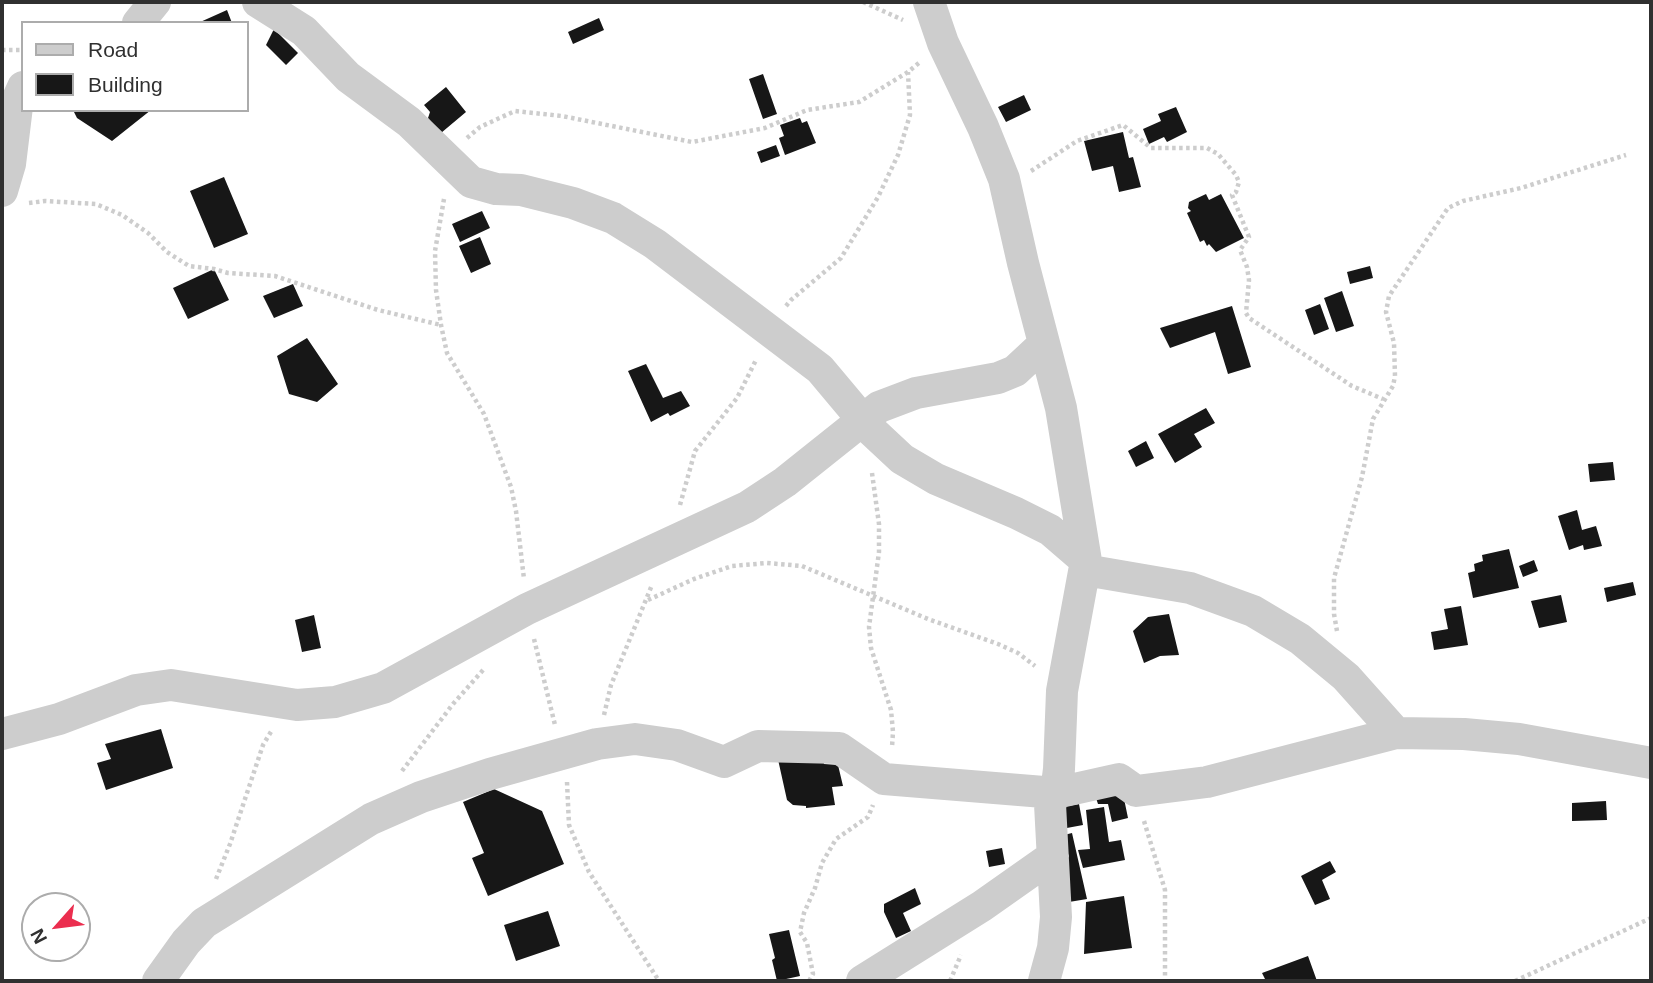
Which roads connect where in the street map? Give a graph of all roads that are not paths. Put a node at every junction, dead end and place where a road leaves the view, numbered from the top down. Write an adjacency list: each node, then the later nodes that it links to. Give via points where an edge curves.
1 (155, 2): 4 (street)
2 (258, 2): 8 (street, via 304,31 348,77 409,122 471,182 573,202 613,218 656,244 820,369)
3 (929, 2): 7 (street, via 1004,179)
4 (140, 21)
5 (21, 91): 6 (street)
6 (10, 198)
7 (1044, 344): 8 (street, via 1016,371 895,399); 9 (street, via 1070,454)
8 (867, 425): 9 (street, via 902,459 936,479 1049,530); 11 (street, via 747,508 527,609 383,688 335,702 297,705 171,685 136,690 59,719)
9 (1086, 566): 10 (street, via 1190,588 1253,611 1300,639 1346,677); 13 (street, via 1062,691)
10 (1395, 733): 12 (street, via 1520,739); 13 (street, via 1207,782 1136,791 1119,779)
11 (2, 734)
12 (1651, 763)
13 (1056, 793): 14 (street, via 1050,804); 15 (street, via 884,779 839,748 758,746 724,762 677,745 635,739 597,744 433,793 371,819 204,923)
14 (1053, 856): 16 (street); 17 (street, via 1054,947)
15 (158, 981)
16 (862, 981)
17 (1044, 981)

